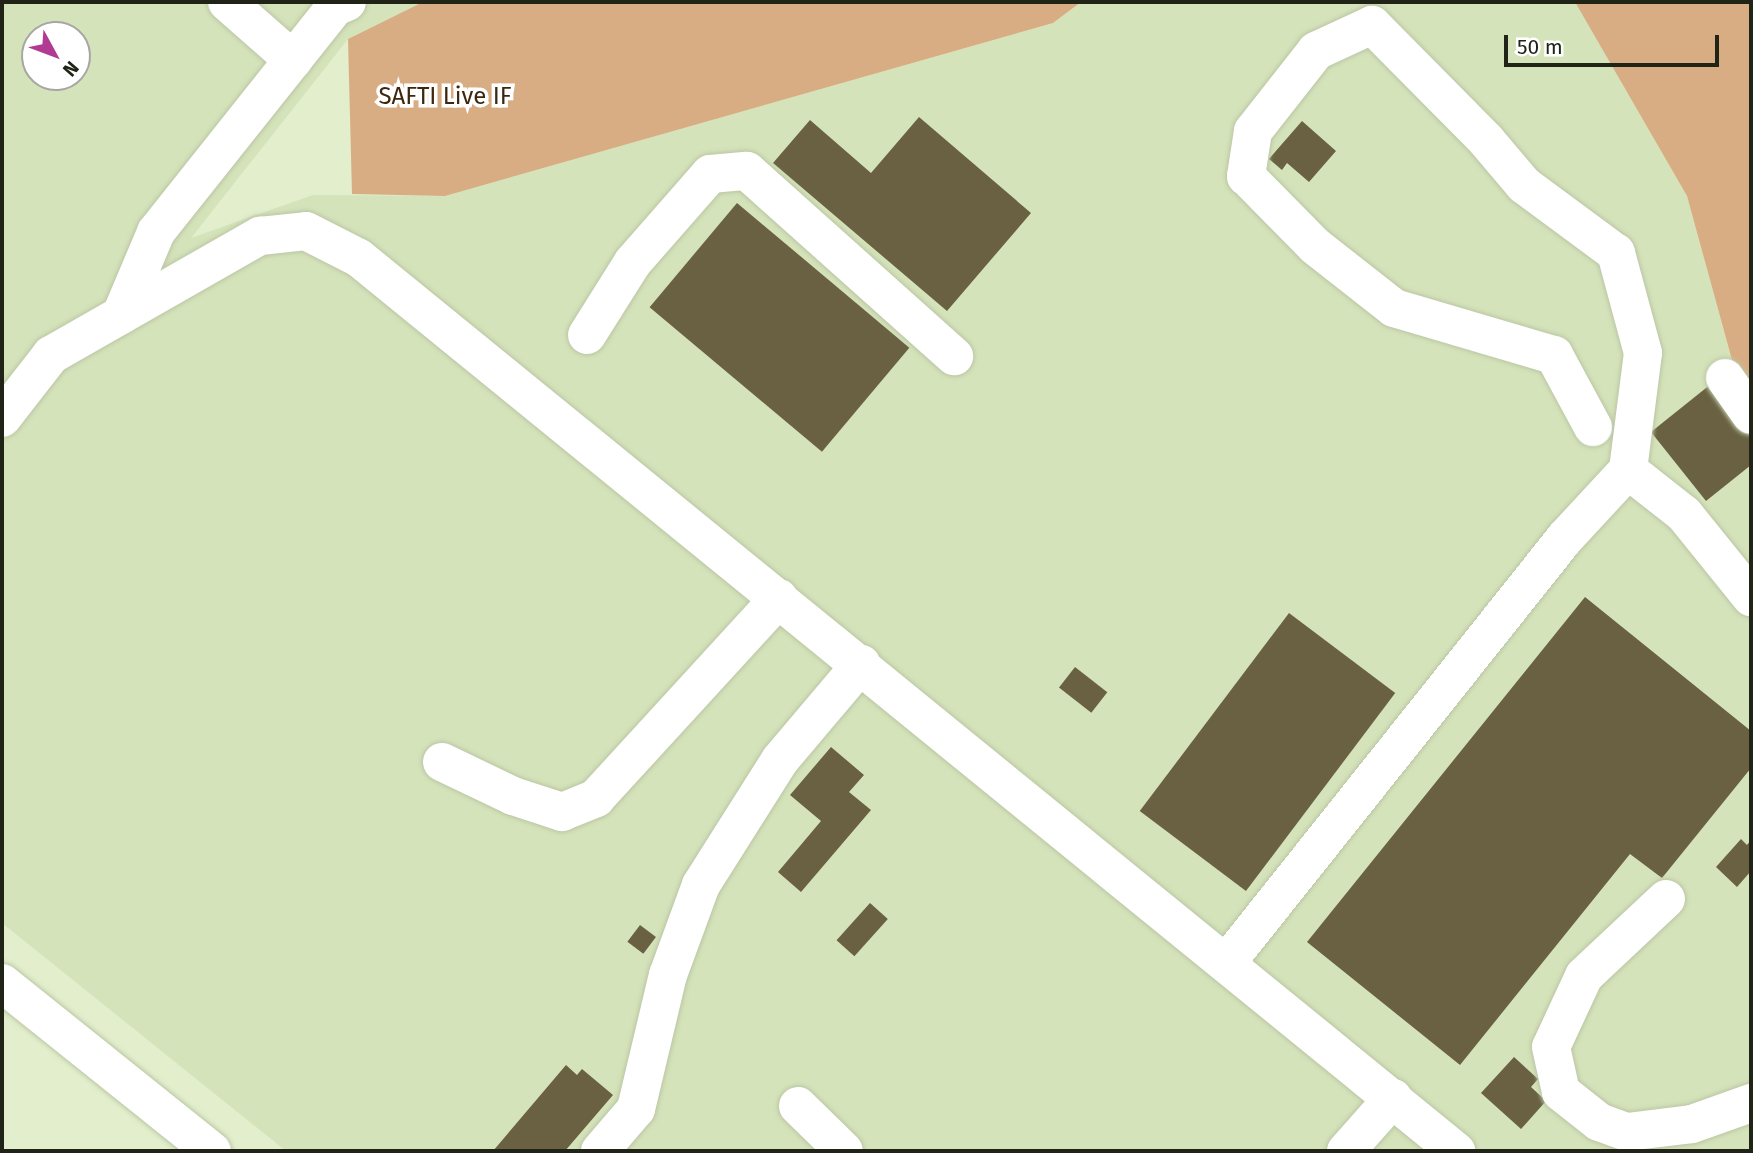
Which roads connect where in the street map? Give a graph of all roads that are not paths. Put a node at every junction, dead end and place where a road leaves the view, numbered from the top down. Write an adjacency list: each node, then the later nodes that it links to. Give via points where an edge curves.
1 (227, 2): 3 (main road)
2 (347, 2): 3 (main road, via 335,7)
3 (293, 60): 4 (main road, via 156,232)
4 (121, 316): 9 (main road, via 51,355); 13 (main road, via 260,236 306,231 359,258)
5 (587, 335): 6 (main road, via 634,262 710,174 747,171)
6 (954, 356)
7 (1725, 378): 8 (main road)
8 (1751, 415)
9 (2, 418)
10 (1593, 427): 11 (main road, via 1553,355 1394,308 1315,246 1246,176 1253,131 1316,51 1372,25 1486,139 1524,185 1616,253 1643,353)
11 (1628, 470): 12 (main road, via 1684,514); 17 (main road, via 1565,538)
12 (1751, 597)
13 (779, 598): 14 (main road); 15 (main road, via 596,798 562,812 513,796)
14 (861, 664): 17 (main road); 24 (main road, via 780,760 701,885 668,975 636,1110)
15 (442, 762)
16 (1666, 899): 22 (main road, via 1584,976 1551,1047 1561,1091)
17 (1227, 961): 19 (main road)
18 (2, 984): 23 (main road)
19 (1393, 1098): 26 (main road); 27 (main road)
20 (1751, 1103): 22 (main road)
21 (798, 1106): 25 (main road)
22 (1619, 1142)
23 (212, 1151)
24 (600, 1151)
25 (844, 1151)
26 (1346, 1151)
27 (1457, 1151)

